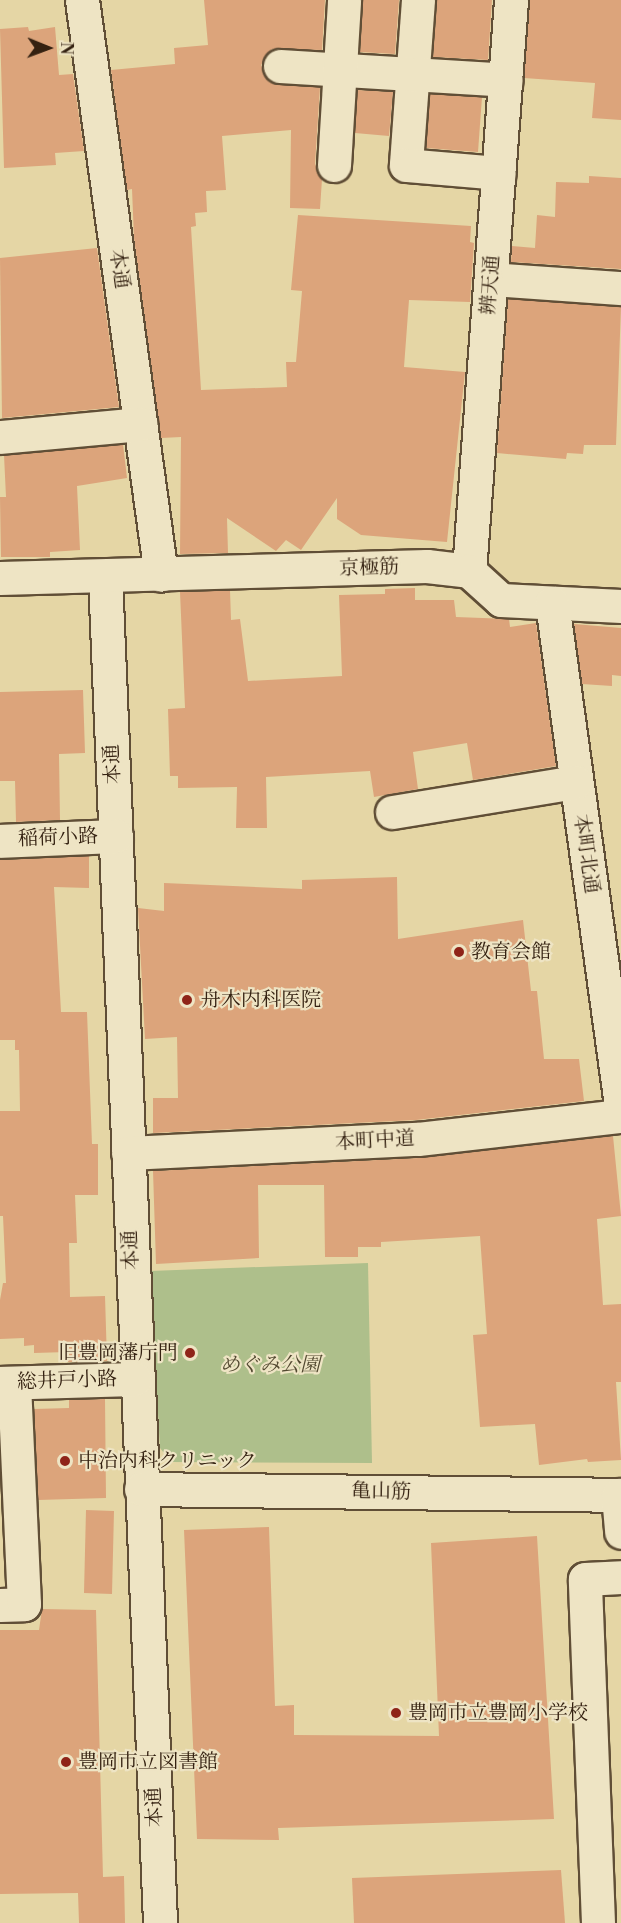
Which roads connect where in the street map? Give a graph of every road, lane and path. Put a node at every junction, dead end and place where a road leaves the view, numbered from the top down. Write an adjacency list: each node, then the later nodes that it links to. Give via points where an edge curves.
1 (82, 0): 13 (street, 本通)
2 (344, 0): 6 (street)
3 (418, 0): 7 (street)
4 (512, 0): 8 (street, 辨天通)
5 (280, 66): 6 (street)
6 (340, 70): 7 (street); 9 (street)
7 (412, 74): 8 (street); 10 (street, via 406,165)
8 (506, 80): 10 (street, 辨天通)
9 (334, 165)
10 (499, 173): 11 (street, 辨天通)
11 (491, 279): 12 (street); 15 (street, 辨天通)
12 (621, 288)
13 (140, 424): 14 (street); 16 (street, 本通)
14 (0, 437)
15 (470, 571): 16 (street, 京極筋, via 427,566); 19 (street, via 501,600)
16 (161, 574): 17 (street, 京極筋)
17 (105, 576): 18 (street, 京極筋); 23 (street, 本通)
18 (0, 578)
19 (552, 603): 20 (street); 21 (street, 本町北通)
20 (621, 606)
21 (576, 782): 22 (street); 25 (street, 本町北通)
22 (392, 813)
23 (116, 836): 24 (street, 稲荷小路); 27 (street, 本通)
24 (0, 841)
25 (621, 1105)
26 (621, 1116): 27 (street, 本町中道, via 418,1139)
27 (128, 1153): 28 (street, 本通)
28 (135, 1379): 29 (street, 総井戸小路); 30 (street, 本通)
29 (7, 1383): 34 (street, via 24,1604)
30 (141, 1489): 31 (street, 亀山筋); 35 (street, 本通)
31 (620, 1495): 32 (street)
32 (621, 1532)
33 (621, 1577): 36 (street, via 585,1579)
34 (0, 1605)
35 (160, 1923)
36 (598, 1923)

